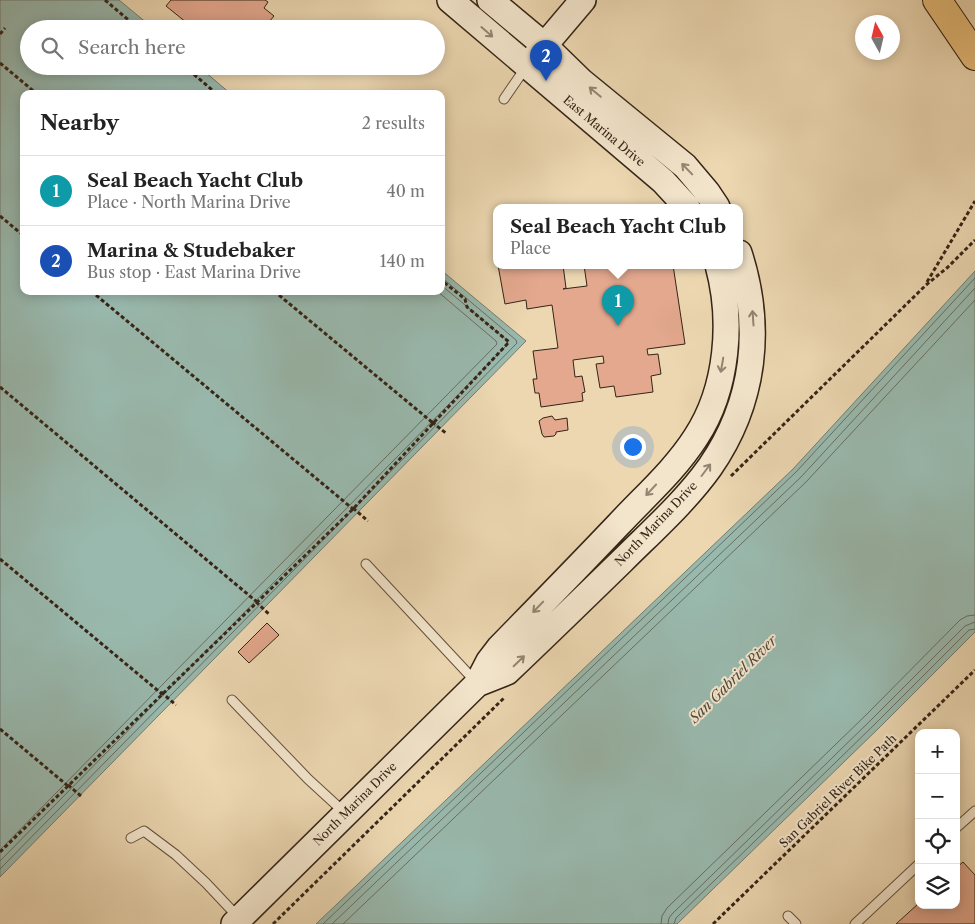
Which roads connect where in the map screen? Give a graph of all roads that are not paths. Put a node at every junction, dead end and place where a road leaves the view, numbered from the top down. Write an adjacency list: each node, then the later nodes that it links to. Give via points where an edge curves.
1 (450, 0): 7 (main road, East Marina Drive, one-way to 7)
2 (490, 0): 5 (main road, East Marina Drive)
3 (583, 0): 5 (main road)
4 (937, 0): 6 (highway)
5 (544, 45): 7 (main road); 10 (main road, East Marina Drive, one-way to 5, via 685,166 581,81)
6 (975, 56)
7 (527, 66): 8 (lane); 9 (main road, East Marina Drive, via 663,181)
8 (504, 99)
9 (684, 204)
10 (715, 204)
11 (743, 264): 14 (main road, North Marina Drive, one-way to 11, via 508,672 667,516 710,467 736,418 752,362 752,303)
12 (719, 269): 14 (main road, North Marina Drive, one-way to 14, via 726,312 724,349 719,380 696,437 659,481 499,648)
13 (366, 564): 14 (lane)
14 (477, 684): 17 (main road, North Marina Drive)
15 (232, 700): 17 (lane)
16 (975, 811): 18 (lane)
17 (346, 814): 22 (main road, North Marina Drive)
18 (960, 824)
19 (131, 838): 22 (lane, via 144,831 176,855 206,883)
20 (915, 868): 24 (lane)
21 (788, 916): 23 (lane)
22 (237, 921)
23 (796, 924)
24 (855, 924)

